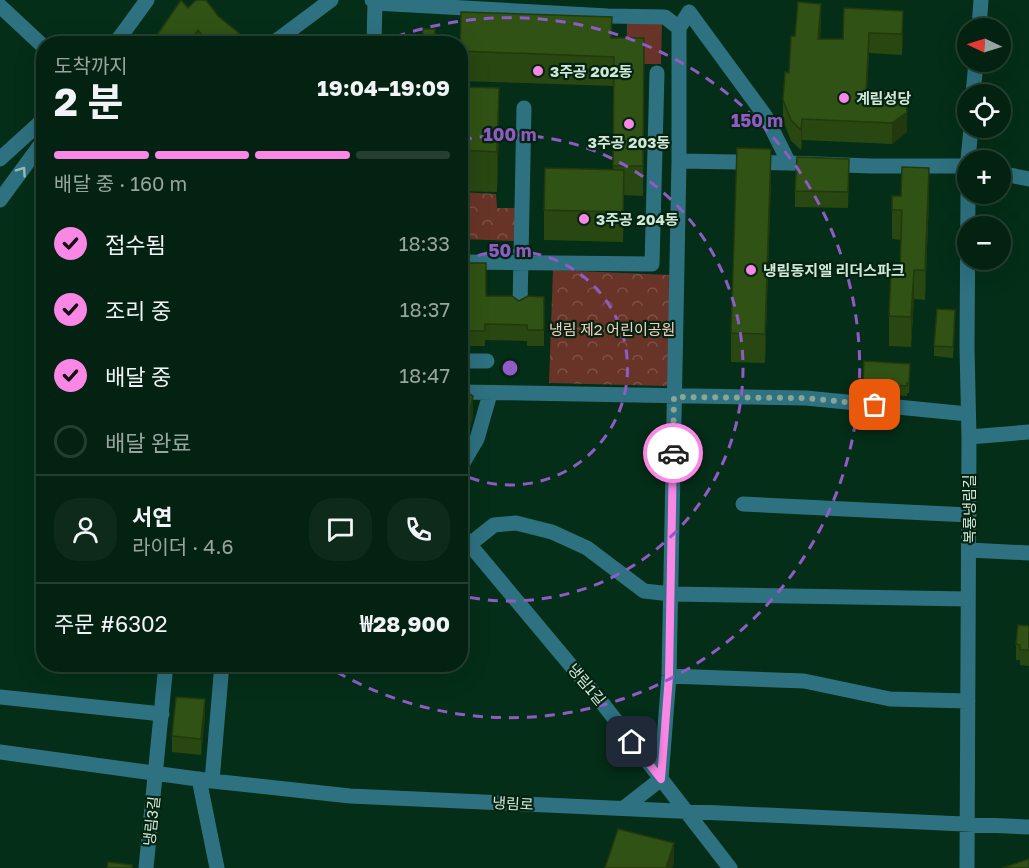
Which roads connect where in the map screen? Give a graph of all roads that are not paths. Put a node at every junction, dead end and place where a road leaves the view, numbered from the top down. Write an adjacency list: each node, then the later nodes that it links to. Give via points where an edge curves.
1 (147, 0): 9 (street)
2 (331, 0): 10 (street)
3 (981, 0): 7 (street)
4 (374, 1): 8 (street, via 664,17); 11 (street)
5 (0, 6): 12 (street)
6 (691, 6): 8 (street); 19 (street, via 766,117)
7 (980, 18)
8 (679, 28): 18 (street)
9 (121, 36)
10 (283, 36)
11 (374, 36)
12 (36, 40)
13 (657, 73): 26 (street, via 652,264)
14 (524, 108): 26 (street)
15 (36, 126): 17 (street)
16 (36, 151): 23 (street, one-way to 16)
17 (0, 159)
18 (679, 161): 19 (street); 32 (street)
19 (789, 163): 20 (street)
20 (957, 166)
21 (1011, 175): 22 (street)
22 (1029, 179)
23 (0, 200)
24 (968, 204): 33 (street, 복룡냉림길)
25 (468, 262): 26 (street)
26 (520, 263): 27 (street)
27 (520, 307)
28 (468, 361): 29 (street)
29 (487, 361)
30 (468, 393): 31 (street)
31 (490, 394): 32 (street); 36 (street, via 477,439)
32 (674, 397): 33 (street, via 806,398); 43 (street)
33 (968, 414): 35 (street, 복룡냉림길)
34 (1029, 432): 35 (street)
35 (969, 437): 38 (street, 복룡냉림길)
36 (468, 454)
37 (743, 504): 38 (street)
38 (969, 515): 41 (street, 복룡냉림길)
39 (468, 537): 43 (street, via 494,525 516,523 543,529 587,548 644,591)
40 (468, 542): 53 (street, 냉림1길)
41 (969, 550): 42 (street); 44 (street, 복룡냉림길)
42 (1029, 553)
43 (671, 594): 44 (street); 47 (street)
44 (968, 599): 49 (street, 복룡냉림길)
45 (165, 672): 50 (street, 냉림3길)
46 (221, 672): 54 (street)
47 (669, 676): 49 (street, via 804,681 890,699); 53 (street)
48 (0, 697): 50 (street)
49 (968, 701): 57 (street, 복룡냉림길)
50 (162, 714): 52 (street, 냉림3길)
51 (0, 752): 52 (street, 냉림로)
52 (156, 774): 54 (street, 냉림로); 59 (street, 냉림3길)
53 (661, 779): 55 (street); 56 (street, 냉림1길)
54 (205, 780): 55 (street, 냉림로, via 350,796); 60 (street)
55 (624, 808): 56 (street, 냉림로)
56 (685, 811): 57 (street, 냉림로); 61 (street, 냉림1길)
57 (969, 824): 58 (street, 냉림로); 62 (street, 복룡냉림길)
58 (1029, 827)
59 (146, 868)
60 (217, 868)
61 (730, 868)
62 (967, 868)

